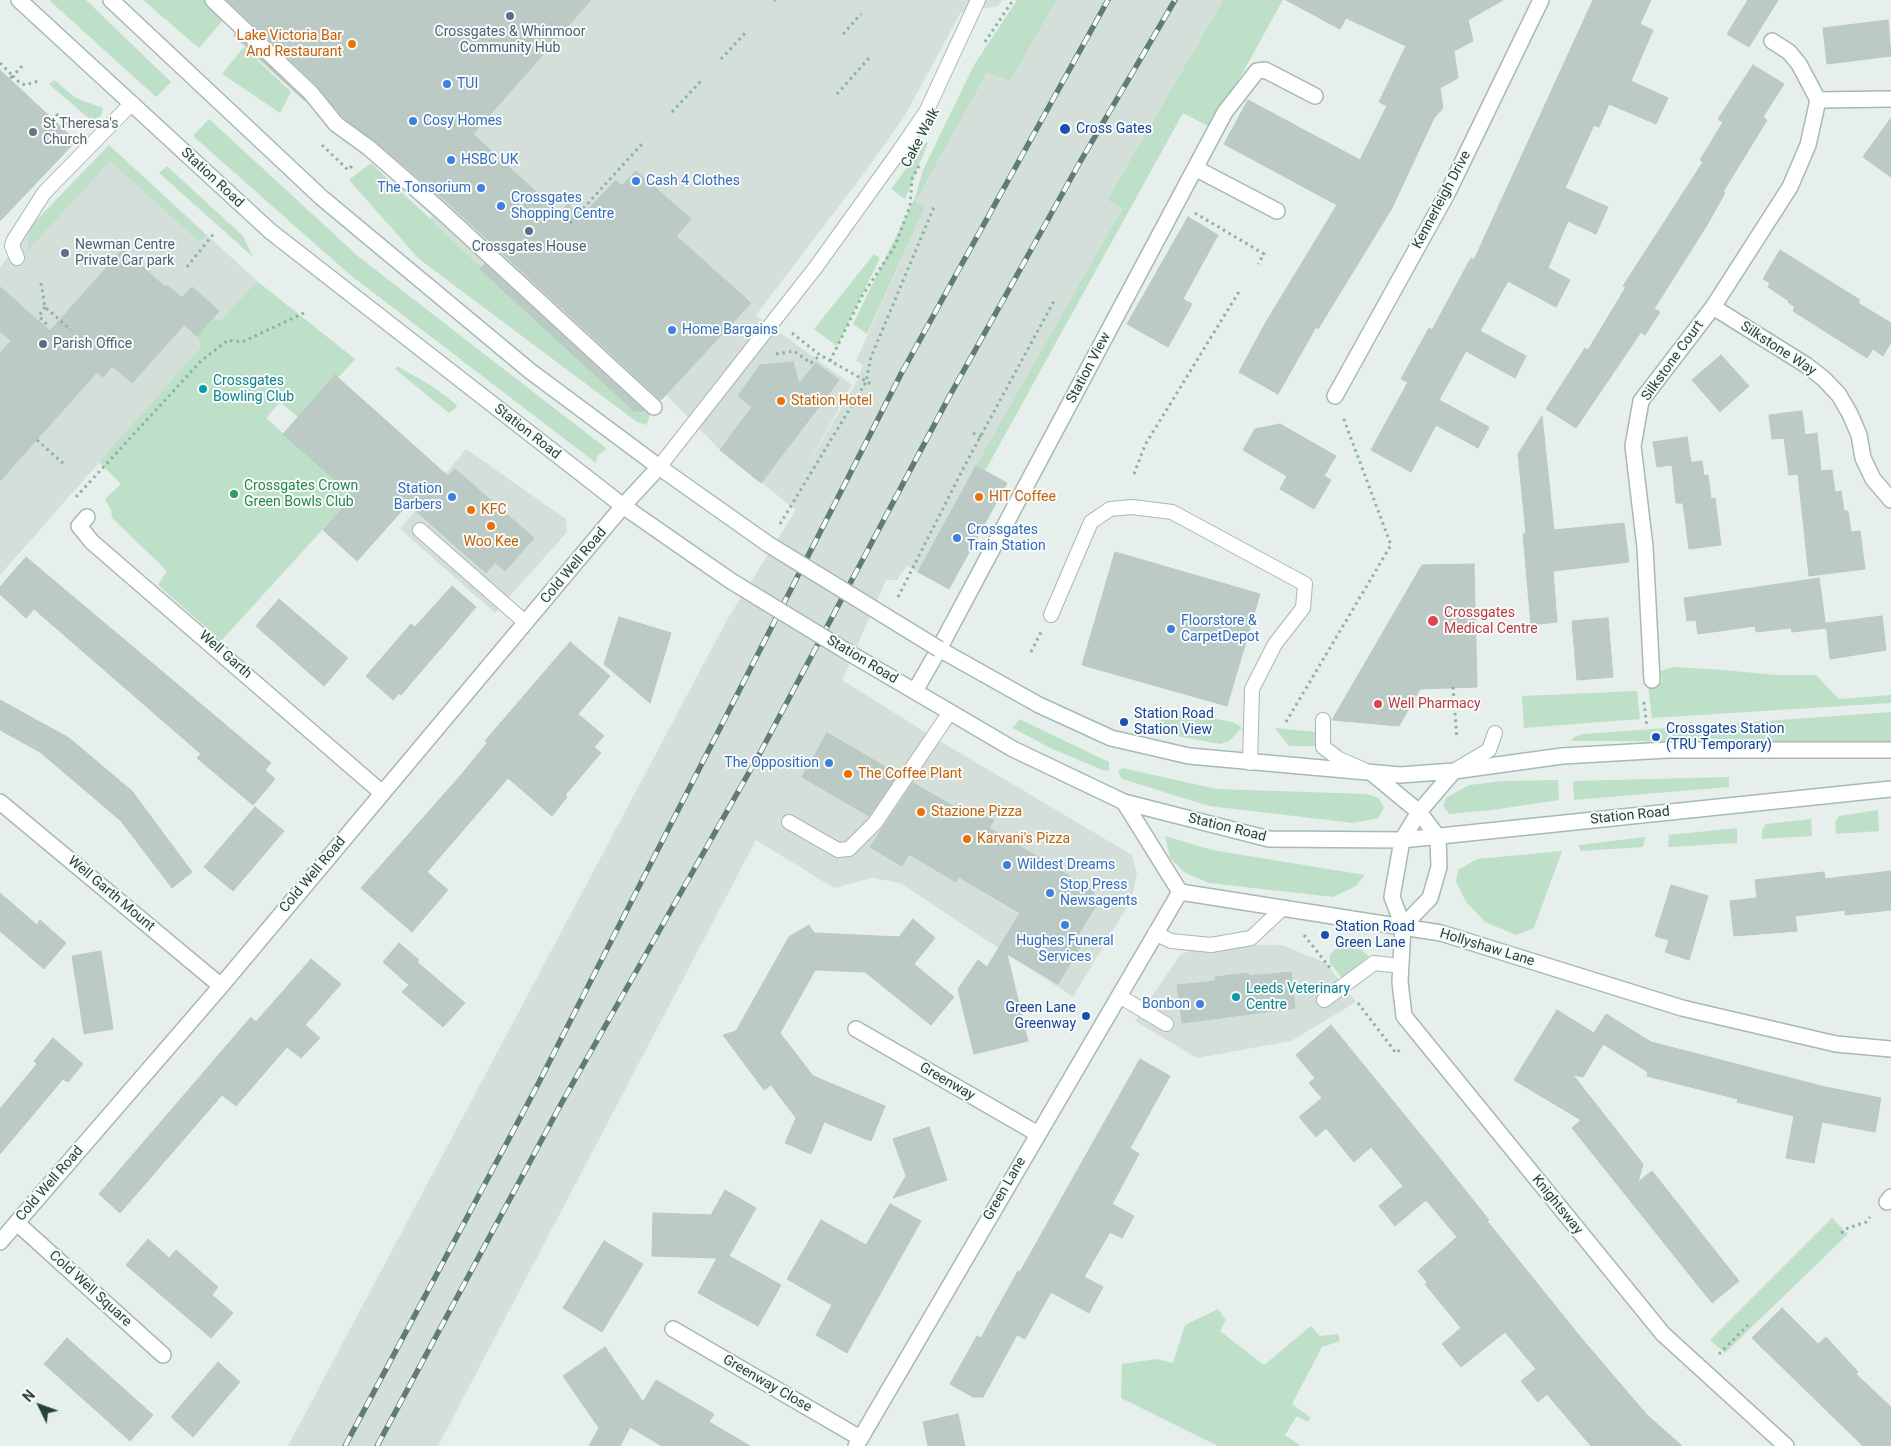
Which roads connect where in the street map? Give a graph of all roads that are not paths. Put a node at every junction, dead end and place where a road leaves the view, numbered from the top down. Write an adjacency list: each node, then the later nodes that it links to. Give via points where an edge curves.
1 (19, 0): 10 (street, Station Road)
2 (111, 0): 17 (street, via 322,198 530,371)
3 (213, 0): 16 (street, via 305,86 336,124 369,148)
4 (978, 0): 17 (lane, via 926,112 861,206)
5 (1541, 0): 15 (street, Kennerleigh Drive, via 1448,192)
6 (1772, 41): 9 (street, via 1799,64)
7 (1315, 96): 11 (street, Station View, via 1265,70 1257,70 1225,112)
8 (1891, 99): 9 (street)
9 (1818, 100): 14 (street, Silkstone Court, via 1808,145 1790,187)
10 (132, 103): 13 (lane, via 44,193 14,240 12,246); 19 (street, Station Road, via 270,231)
11 (1195, 168): 12 (street); 24 (street, Station View)
12 (1277, 210)
13 (17, 258)
14 (1713, 308): 18 (street, Silkstone Way, via 1824,379 1850,414 1873,479); 25 (street, Silkstone Court, via 1641,402 1633,446 1645,547)
15 (1335, 396)
16 (654, 407)
17 (659, 467): 19 (street, Cold Well Road); 24 (street, bridge, via 768,544)
18 (1891, 500)
19 (623, 506): 23 (street, Cold Well Road); 26 (street, Station Road, bridge, via 731,581)
20 (87, 517): 35 (street, Well Garth, via 79,526 92,542)
21 (420, 530): 23 (lane)
22 (1050, 615): 31 (lane, via 1092,522 1110,509 1132,507 1172,512 1306,584 1303,608 1275,644 1252,689)
23 (526, 623): 35 (street, Cold Well Road)
24 (939, 649): 26 (street, Station View); 31 (street, via 1039,705 1111,738 1189,756)
25 (1652, 680)
26 (915, 691): 27 (street, Station Road)
27 (950, 712): 37 (street, Station Road, via 1013,749); 39 (lane, via 875,823 849,849 838,850)
28 (1323, 720): 33 (lane, via 1323,747)
29 (1495, 733): 32 (lane, via 1489,750)
30 (1891, 750): 32 (street, via 1667,750 1562,756)
31 (1250, 763): 33 (street)
32 (1454, 771): 33 (street, via 1400,775); 38 (street)
33 (1372, 773): 38 (street)
34 (1891, 789): 40 (street, Station Road)
35 (381, 792): 47 (street, Cold Well Road)
36 (0, 802): 47 (street, Well Garth Mount)
37 (1124, 802): 41 (street, Station Road, via 1269,839); 42 (street)
38 (1419, 812): 40 (street); 41 (street)
39 (789, 822)
40 (1438, 836): 41 (street, Station Road); 44 (street, via 1439,867 1430,898)
41 (1402, 840): 44 (street, via 1392,897)
42 (1180, 892): 43 (street, Hollyshaw Lane); 45 (street, Green Lane)
43 (1282, 909): 44 (street, Hollyshaw Lane); 45 (lane, via 1251,938 1212,945 1171,941)
44 (1403, 926): 46 (street, Knightsway); 52 (street, Hollyshaw Lane, via 1441,933 1682,1008 1836,1044)
45 (1155, 933): 48 (street, Green Lane)
46 (1400, 966): 49 (lane, via 1374,962); 59 (street, Knightsway, via 1404,1016 1663,1334)
47 (221, 986): 54 (street, Cold Well Road)
48 (1119, 996): 50 (lane); 53 (street, Green Lane)
49 (1324, 1000)
50 (1166, 1024)
51 (856, 1029): 53 (street, Greenway)
52 (1891, 1049)
53 (1038, 1134): 58 (street, Green Lane)
54 (17, 1223): 55 (street, Cold Well Road); 57 (street, Cold Well Square)
55 (0, 1242)
56 (673, 1329): 58 (street, Greenway Close)
57 (163, 1355)
58 (858, 1442)
59 (1786, 1446)

